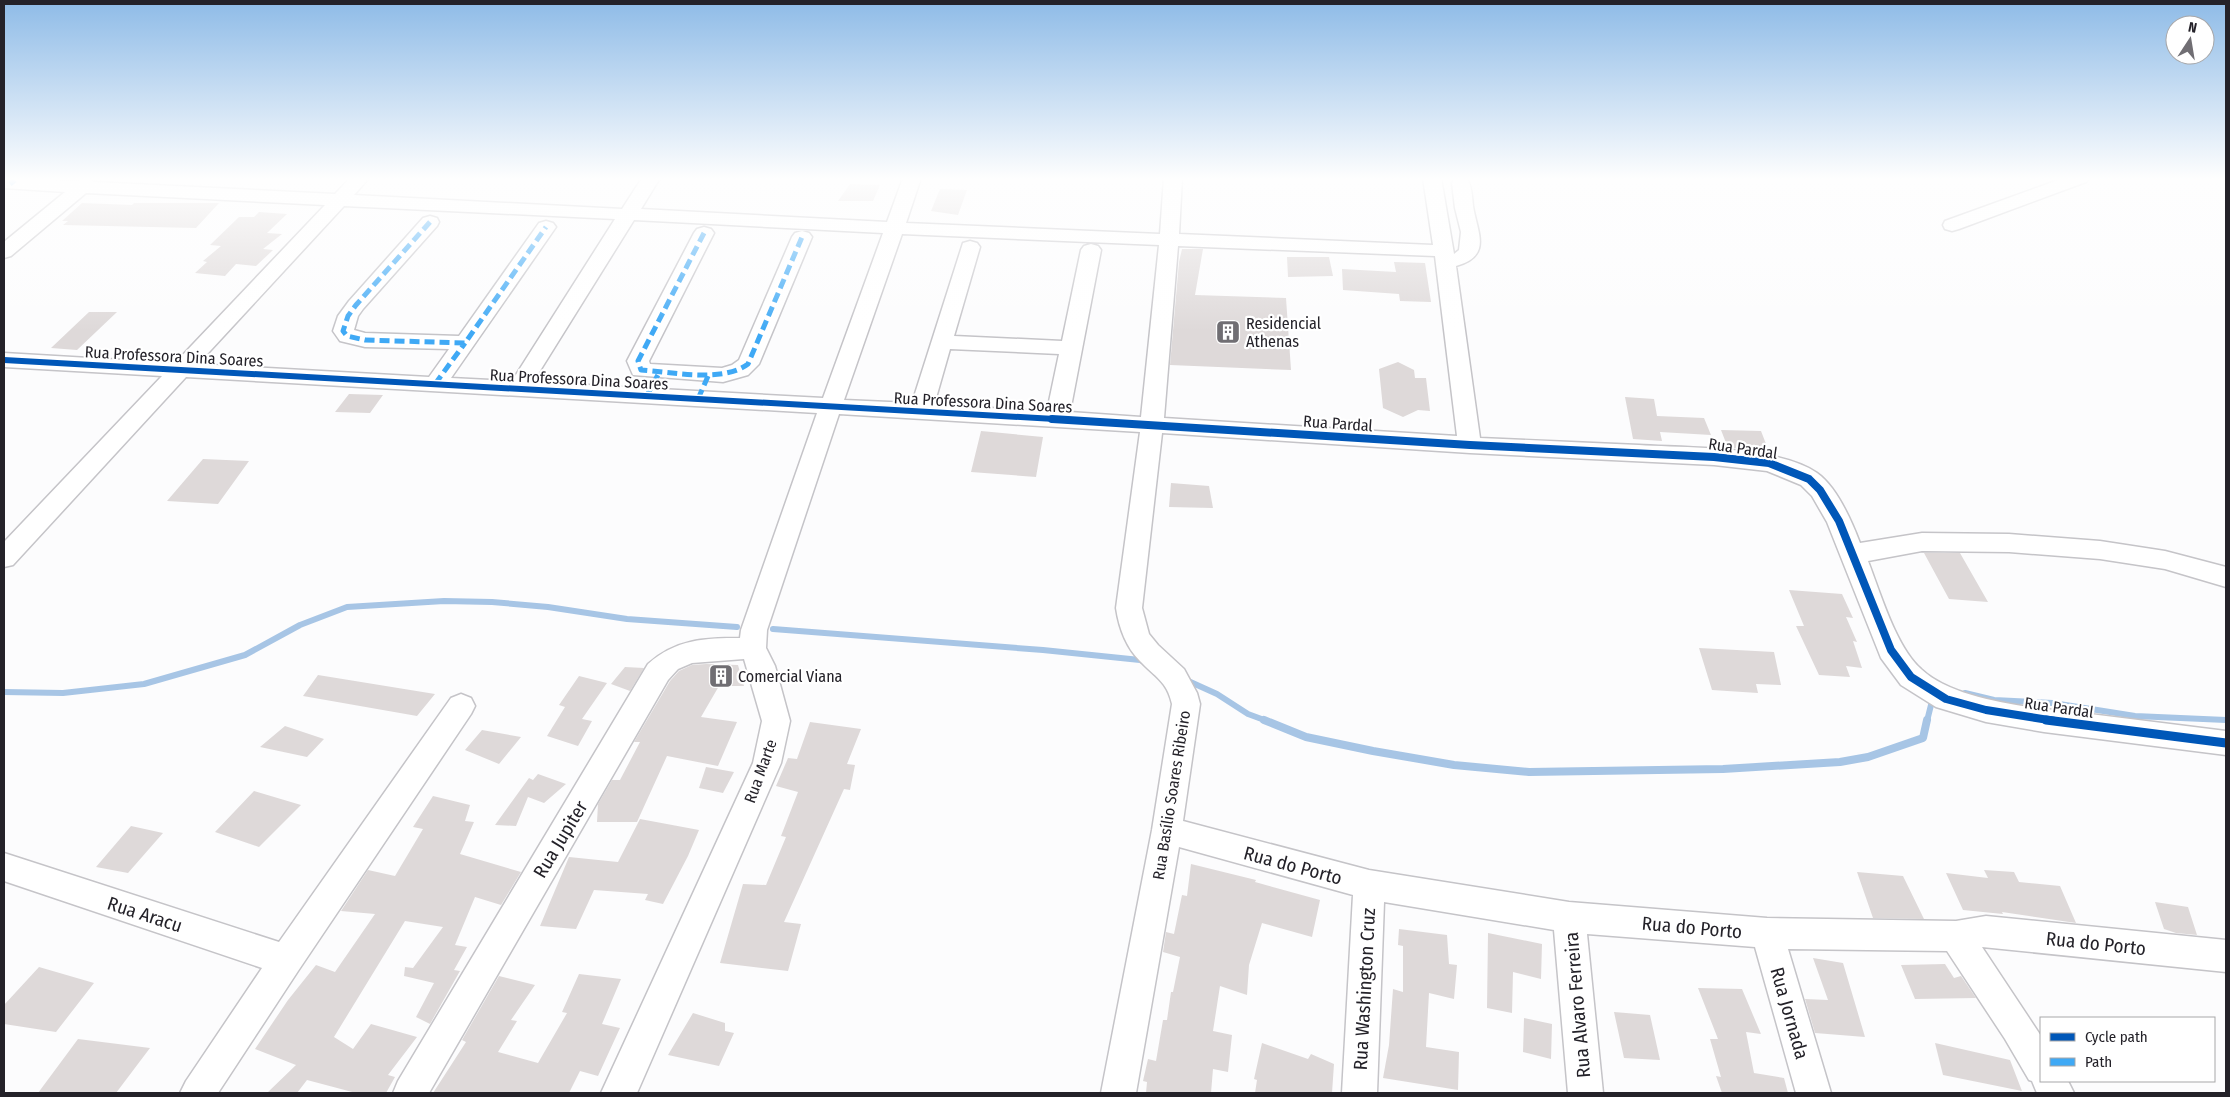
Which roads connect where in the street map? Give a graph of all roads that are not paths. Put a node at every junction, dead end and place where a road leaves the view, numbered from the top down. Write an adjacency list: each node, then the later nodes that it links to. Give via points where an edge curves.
1 (31, 229): 16 (street)
2 (314, 229): 22 (street)
3 (424, 229): 19 (street, via 356,305 343,331 347,336 365,340)
4 (545, 229): 19 (street)
5 (619, 229): 26 (street)
6 (894, 229): 29 (street, Rua Marte)
7 (941, 229): 13 (street)
8 (1170, 229): 13 (street, Rua Basílio Soares Ribeiro)
9 (1440, 229): 17 (street)
10 (1471, 229): 17 (street, via 1468,252 1460,259)
11 (704, 233): 23 (street, via 638,361 641,370)
12 (802, 237): 24 (street, via 748,364 723,375)
13 (1169, 240): 17 (street); 32 (street, Rua Basílio Soares Ribeiro)
14 (970, 247): 18 (street)
15 (1091, 250): 20 (street)
16 (4, 252)
17 (1445, 257): 33 (street)
18 (942, 342): 20 (street); 30 (street)
19 (465, 343): 25 (street)
20 (1070, 348): 31 (street)
21 (4, 360): 22 (street, Rua Professora Dina Soares)
22 (182, 370): 25 (street, Rua Professora Dina Soares); 35 (street)
23 (660, 371): 24 (street); 27 (street)
24 (709, 374): 28 (street)
25 (435, 384): 26 (street, Rua Professora Dina Soares)
26 (518, 389): 27 (street, Rua Professora Dina Soares)
27 (646, 397): 28 (street, Rua Professora Dina Soares)
28 (698, 399): 29 (street, Rua Professora Dina Soares)
29 (830, 408): 30 (street, Rua Professora Dina Soares); 37 (street, Rua Marte, via 754,630)
30 (921, 412): 31 (street, Rua Professora Dina Soares)
31 (1057, 419): 32 (street, Rua Professora Dina Soares)
32 (1152, 425): 33 (street, Rua Pardal); 40 (street, Rua Basílio Soares Ribeiro, via 1128,608 1133,630 1144,647 1173,675 1184,691 1186,704)
33 (1470, 445): 34 (street, Rua Pardal, via 1714,457 1785,467 1809,479 1820,490 1839,520)
34 (1852, 554): 36 (street, via 1922,542 2009,543 2100,550 2165,560); 39 (street, Rua Pardal, via 1891,650 1911,677 1946,699 1986,710)
35 (4, 558)
36 (2226, 577)
37 (754, 648): 51 (street, Rua Jupiter, via 688,653 671,660 658,672); 52 (street, Rua Marte, via 776,721 771,748)
38 (461, 706): 47 (street)
39 (2224, 748)
40 (1167, 830): 42 (street, Rua do Porto); 53 (street, Rua Basílio Soares Ribeiro)
41 (4, 867): 47 (street, Rua Aracu)
42 (1369, 885): 43 (street, Rua do Porto); 54 (street, Rua Washington Cruz)
43 (1568, 917): 44 (street, Rua do Porto); 55 (street, Rua Alvaro Ferreira)
44 (1767, 933): 45 (street, Rua do Porto); 56 (street, Rua Jornada)
45 (1956, 936): 46 (street, Rua do Porto, via 1986,931); 48 (street)
46 (2226, 956)
47 (286, 960): 50 (street)
48 (2040, 1066)
49 (2050, 1082): 57 (street)
50 (198, 1093)
51 (410, 1093)
52 (619, 1093)
53 (1118, 1093)
54 (1359, 1093)
55 (1585, 1093)
56 (1813, 1093)
57 (2056, 1093)

